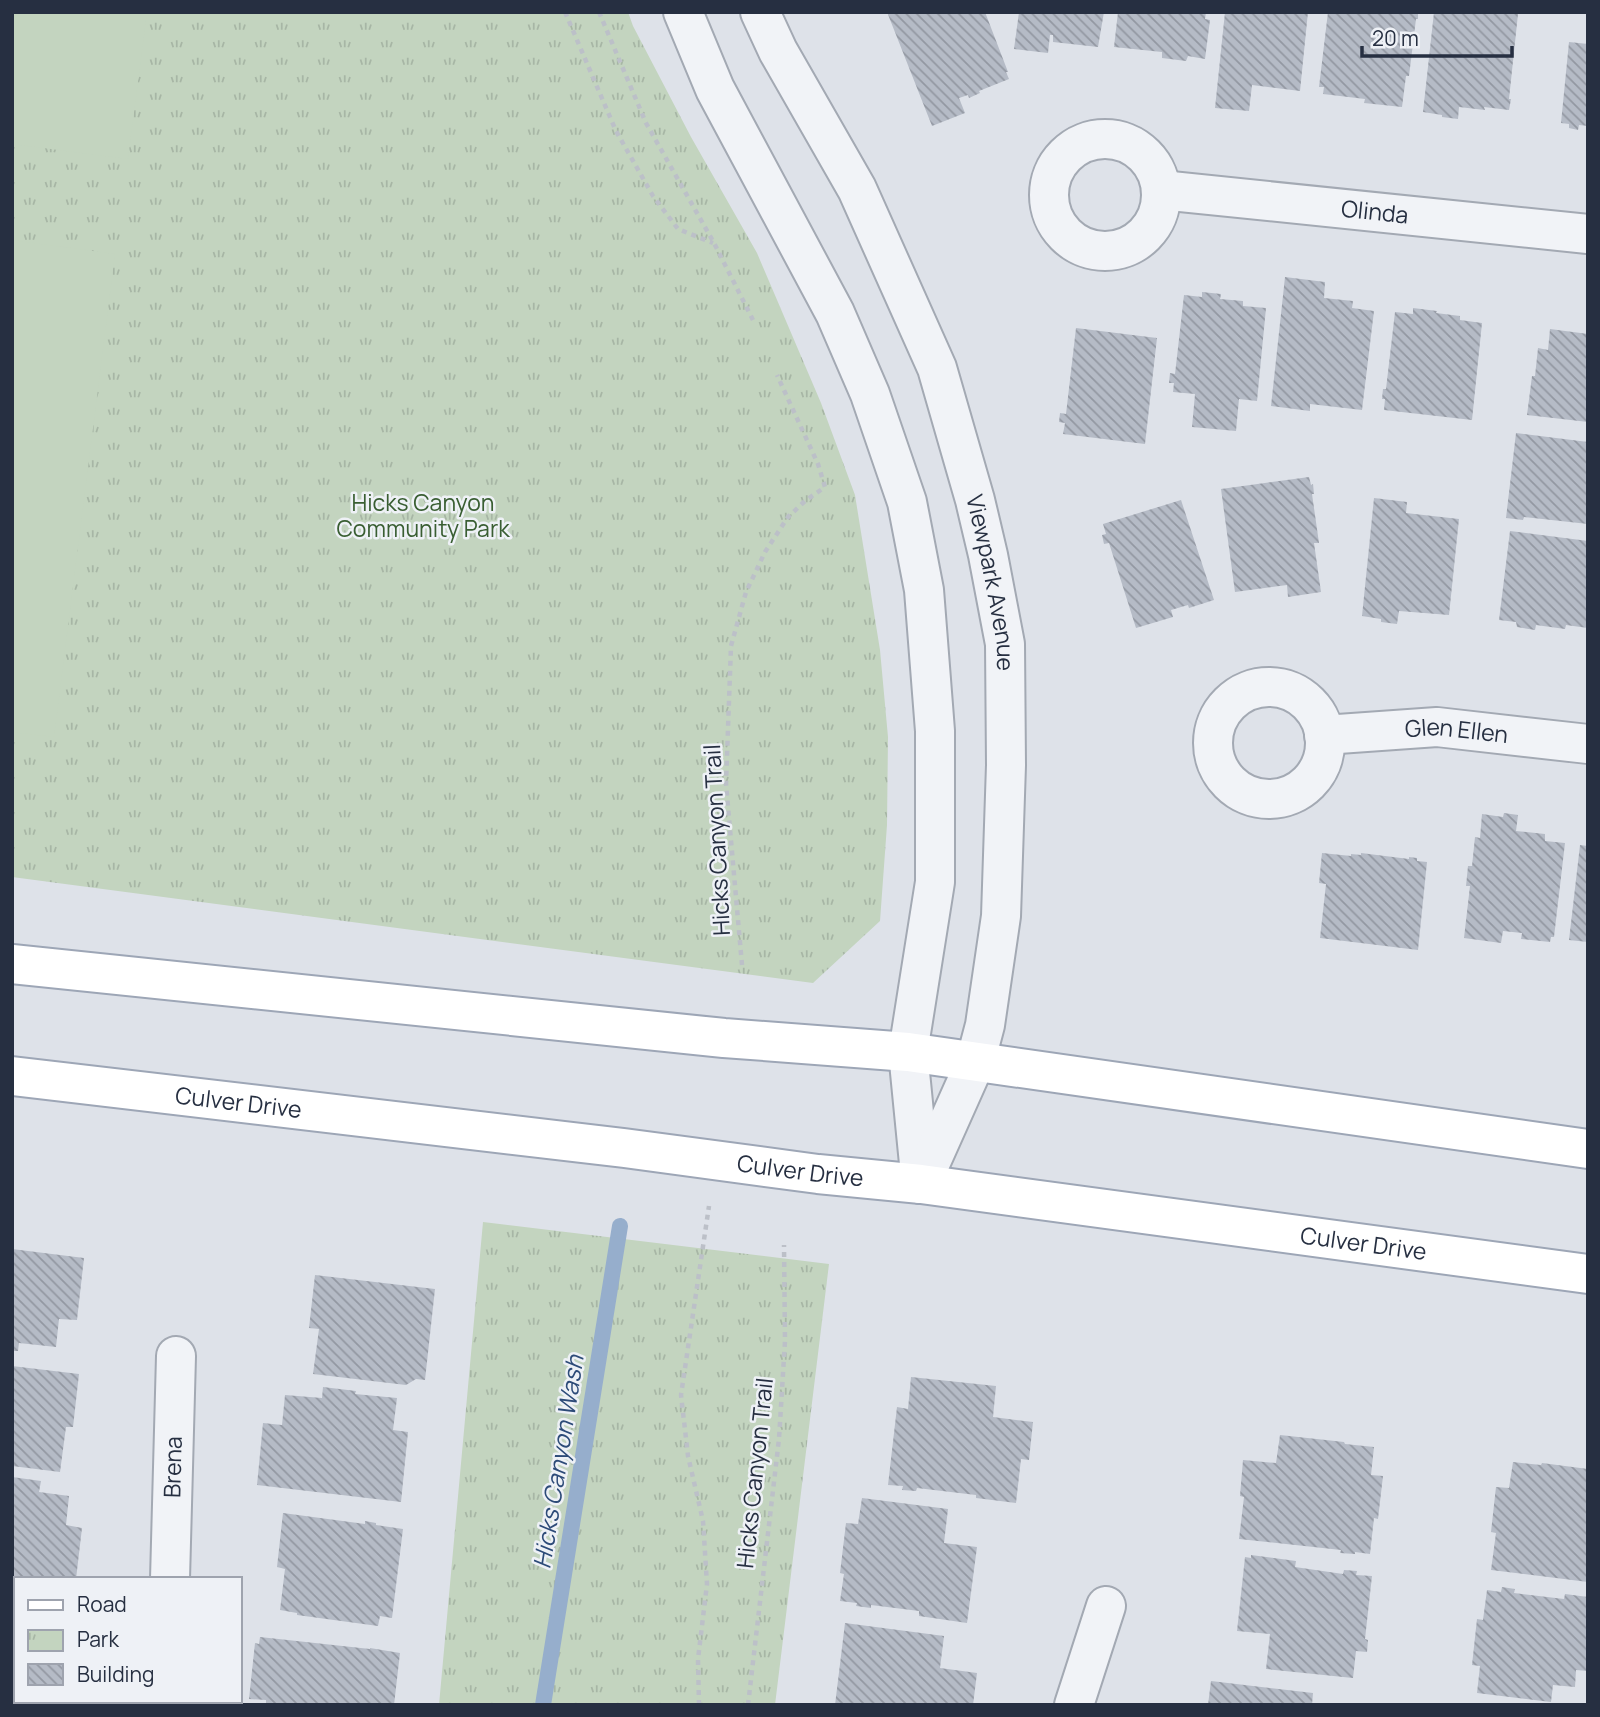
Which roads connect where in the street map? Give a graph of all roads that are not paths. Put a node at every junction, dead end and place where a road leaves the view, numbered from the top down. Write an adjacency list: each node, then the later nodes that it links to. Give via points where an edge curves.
1 (683, 12): 8 (street, via 715,89 835,313 870,394 907,502 924,590 935,731 935,882)
2 (760, 12): 9 (street, Viewpark Avenue, via 857,190 937,368 988,555 1005,644 1006,765 1001,916)
3 (1161, 191): 4 (street, Olinda)
4 (1588, 234)
5 (1324, 735): 6 (street, Glen Ellen, via 1437,727)
6 (1588, 744)
7 (12, 964): 8 (main road, via 724,1038)
8 (908, 1052): 9 (main road); 12 (street)
9 (975, 1063): 11 (main road); 12 (street, Viewpark Avenue)
10 (12, 1076): 12 (main road, Culver Drive)
11 (1588, 1149)
12 (921, 1184): 13 (main road, Culver Drive)
13 (1588, 1273)
14 (176, 1356): 15 (street, Brena)
15 (170, 1577)
16 (1106, 1606): 17 (street)
17 (1074, 1705)

